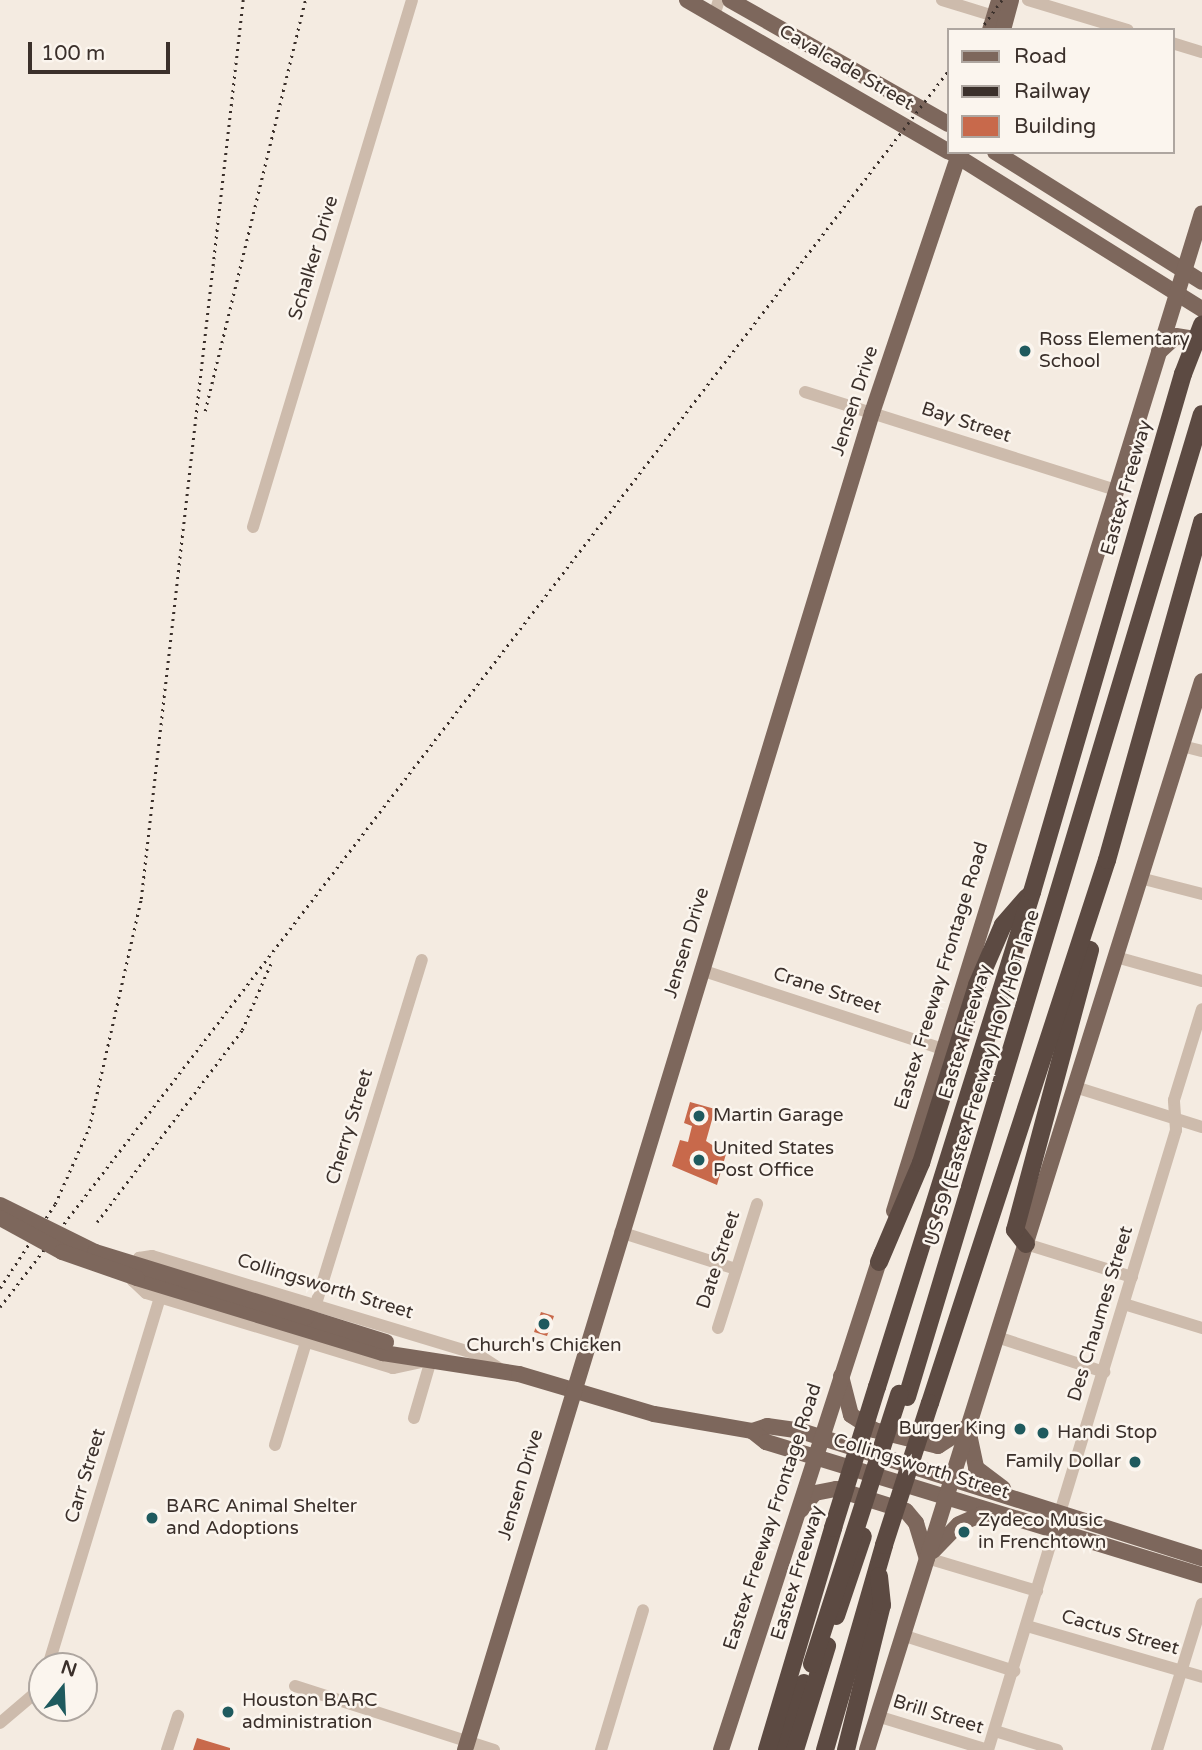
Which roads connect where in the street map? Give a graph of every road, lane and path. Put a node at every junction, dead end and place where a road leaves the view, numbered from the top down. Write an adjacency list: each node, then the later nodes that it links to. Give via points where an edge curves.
1 (412, 0): 34 (street, Schalker Drive)
2 (687, 0): 9 (main road, Cavalcade Street)
3 (719, 0): 9 (street)
4 (730, 0): 14 (main road, Cavalcade Street)
5 (942, 0): 10 (street)
6 (999, 0): 10 (main road)
7 (1011, 0): 10 (main road)
8 (1028, 0): 11 (street)
9 (714, 16): 15 (main road, Cavalcade Street)
10 (996, 25)
11 (1121, 28)
12 (1174, 44): 13 (street)
13 (1202, 52)
14 (946, 123)
15 (946, 148)
16 (954, 154): 30 (main road, Jensen Drive)
17 (956, 154): 21 (main road, Cavalcade Street)
18 (998, 154): 19 (main road)
19 (1084, 206): 21 (main road); 22 (main road)
20 (1201, 224): 22 (main road, Eastex Freeway Frontage Road)
21 (1073, 225): 24 (main road, Cavalcade Street)
22 (1184, 271): 23 (main road); 24 (main road, Eastex Freeway Frontage Road)
23 (1202, 282)
24 (1177, 293): 25 (main road, Cavalcade Street); 28 (main road, Eastex Freeway Frontage Road)
25 (1202, 309)
26 (1202, 325): 39 (highway, Eastex Freeway, bridge, via 1183,373)
27 (1202, 340): 28 (main road, via 1176,336)
28 (1158, 353): 32 (main road, Eastex Freeway Frontage Road)
29 (805, 392): 30 (street, Bay Street)
30 (872, 413): 32 (street, Bay Street); 44 (main road, Jensen Drive)
31 (1202, 414): 70 (highway, US 59 (Eastex Freeway) HOV/HOT lane)
32 (1115, 490): 47 (main road, Eastex Freeway Frontage Road)
33 (1202, 524): 41 (highway)
34 (253, 527)
35 (1202, 681): 36 (main road)
36 (1182, 746): 37 (street); 38 (main road)
37 (1202, 751)
38 (1140, 878): 40 (street); 42 (main road)
39 (1032, 892): 56 (highway, via 1003,925 977,985 922,1163); 108 (highway, Eastex Freeway, bridge)
40 (1202, 894)
41 (1090, 914): 55 (highway, via 1091,945 1015,1230); 85 (highway, bridge)
42 (1115, 957): 45 (street); 48 (main road)
43 (422, 960): 61 (street, Cherry Street)
44 (701, 970): 47 (street, Crane Street); 54 (main road, Jensen Drive)
45 (1202, 981)
46 (1202, 1009): 49 (street, Des Chaumes Street, via 1174,1100)
47 (940, 1048): 56 (main road, Eastex Freeway Frontage Road)
48 (1075, 1087): 49 (street); 55 (main road)
49 (1176, 1119): 50 (street); 58 (street, Des Chaumes Street)
50 (1202, 1126)
51 (757, 1204): 57 (street, Date Street)
52 (0, 1205): 61 (main road, Collingsworth Street, bridge, via 95,1252)
53 (0, 1219): 61 (main road, Collingsworth Street, bridge, via 81,1259)
54 (621, 1232): 57 (street); 69 (main road, Jensen Drive)
55 (1026, 1244): 58 (street); 64 (main road)
56 (879, 1262): 68 (main road, Eastex Freeway Frontage Road)
57 (736, 1269): 62 (street, Date Street)
58 (1132, 1277): 60 (street, Des Chaumes Street)
59 (160, 1298): 61 (street, Collingsworth Street); 61 (street, Collingsworth Street, via 134,1285 142,1256); 92 (street, Carr Street)
60 (1124, 1304): 63 (street); 67 (street, Des Chaumes Street)
61 (307, 1324): 65 (main road, Collingsworth Street); 65 (street, Collingsworth Street, via 393,1368); 66 (street, Collingsworth Street, via 477,1354); 75 (street, Cherry Street)
62 (718, 1328)
63 (1202, 1328)
64 (997, 1338): 67 (street); 72 (main road)
65 (431, 1360): 66 (main road, Collingsworth Street); 71 (street)
66 (503, 1371): 69 (main road, Collingsworth Street)
67 (1104, 1371): 82 (street, Des Chaumes Street)
68 (841, 1374): 72 (main road, via 851,1415 874,1430 938,1446); 74 (main road, Eastex Freeway Frontage Road)
69 (572, 1389): 73 (main road, Collingsworth Street, via 654,1414); 103 (main road, Jensen Drive)
70 (903, 1395): 93 (highway, Eastex Freeway, bridge); 111 (highway, US 59 (Eastex Freeway) HOV/HOT lane)
71 (414, 1418)
72 (970, 1425): 77 (main road); 79 (main road, via 976,1468)
73 (752, 1431): 74 (main road, Collingsworth Street, via 767,1426); 76 (main road, Collingsworth Street, via 766,1442)
74 (820, 1437): 76 (main road, Eastex Freeway Frontage Road); 77 (main road, Collingsworth Street)
75 (275, 1445)
76 (814, 1456): 78 (main road, Collingsworth Street); 80 (main road, Eastex Freeway Frontage Road)
77 (952, 1479): 78 (main road); 79 (main road, Collingsworth Street)
78 (946, 1497): 81 (main road, Collingsworth Street); 83 (main road)
79 (1028, 1503): 82 (main road, Collingsworth Street)
80 (797, 1515): 83 (main road, via 815,1493 836,1489 906,1511 916,1524); 107 (main road, Eastex Freeway Frontage Road)
81 (1014, 1518): 82 (main road, Collingsworth Street); 83 (main road, via 982,1514 966,1520)
82 (1059, 1522): 84 (main road, Collingsworth Street); 86 (main road, Collingsworth Street); 87 (street, Des Chaumes Street)
83 (927, 1558): 87 (street); 91 (main road)
84 (1202, 1558)
85 (878, 1567): 112 (highway); 113 (highway, via 882,1605)
86 (1202, 1574)
87 (1037, 1591): 90 (street, Des Chaumes Street)
88 (1202, 1604): 95 (street)
89 (643, 1609): 106 (street)
90 (1027, 1626): 94 (street, Des Chaumes Street); 95 (street, Cactus Street)
91 (902, 1635): 94 (street); 100 (main road)
92 (52, 1652)
93 (812, 1664): 109 (highway); 110 (highway, Eastex Freeway)
94 (1014, 1671): 102 (street, Des Chaumes Street)
95 (1182, 1671): 96 (street, Cactus Street); 117 (street)
96 (1202, 1677)
97 (295, 1686): 103 (street)
98 (28, 1699): 101 (street)
99 (178, 1716): 104 (street)
100 (877, 1716): 114 (main road); 115 (street, Brill Street)
101 (0, 1723)
102 (995, 1731): 115 (street, Des Chaumes Street); 116 (street, Brill Street)
103 (467, 1746): 105 (street)
104 (167, 1750)
105 (494, 1750)
106 (601, 1750)
107 (721, 1750)
108 (767, 1750)
109 (777, 1750)
110 (784, 1750)
111 (795, 1750)
112 (825, 1750)
113 (846, 1750)
114 (867, 1750)
115 (988, 1750)
116 (1057, 1750)
117 (1157, 1750)

